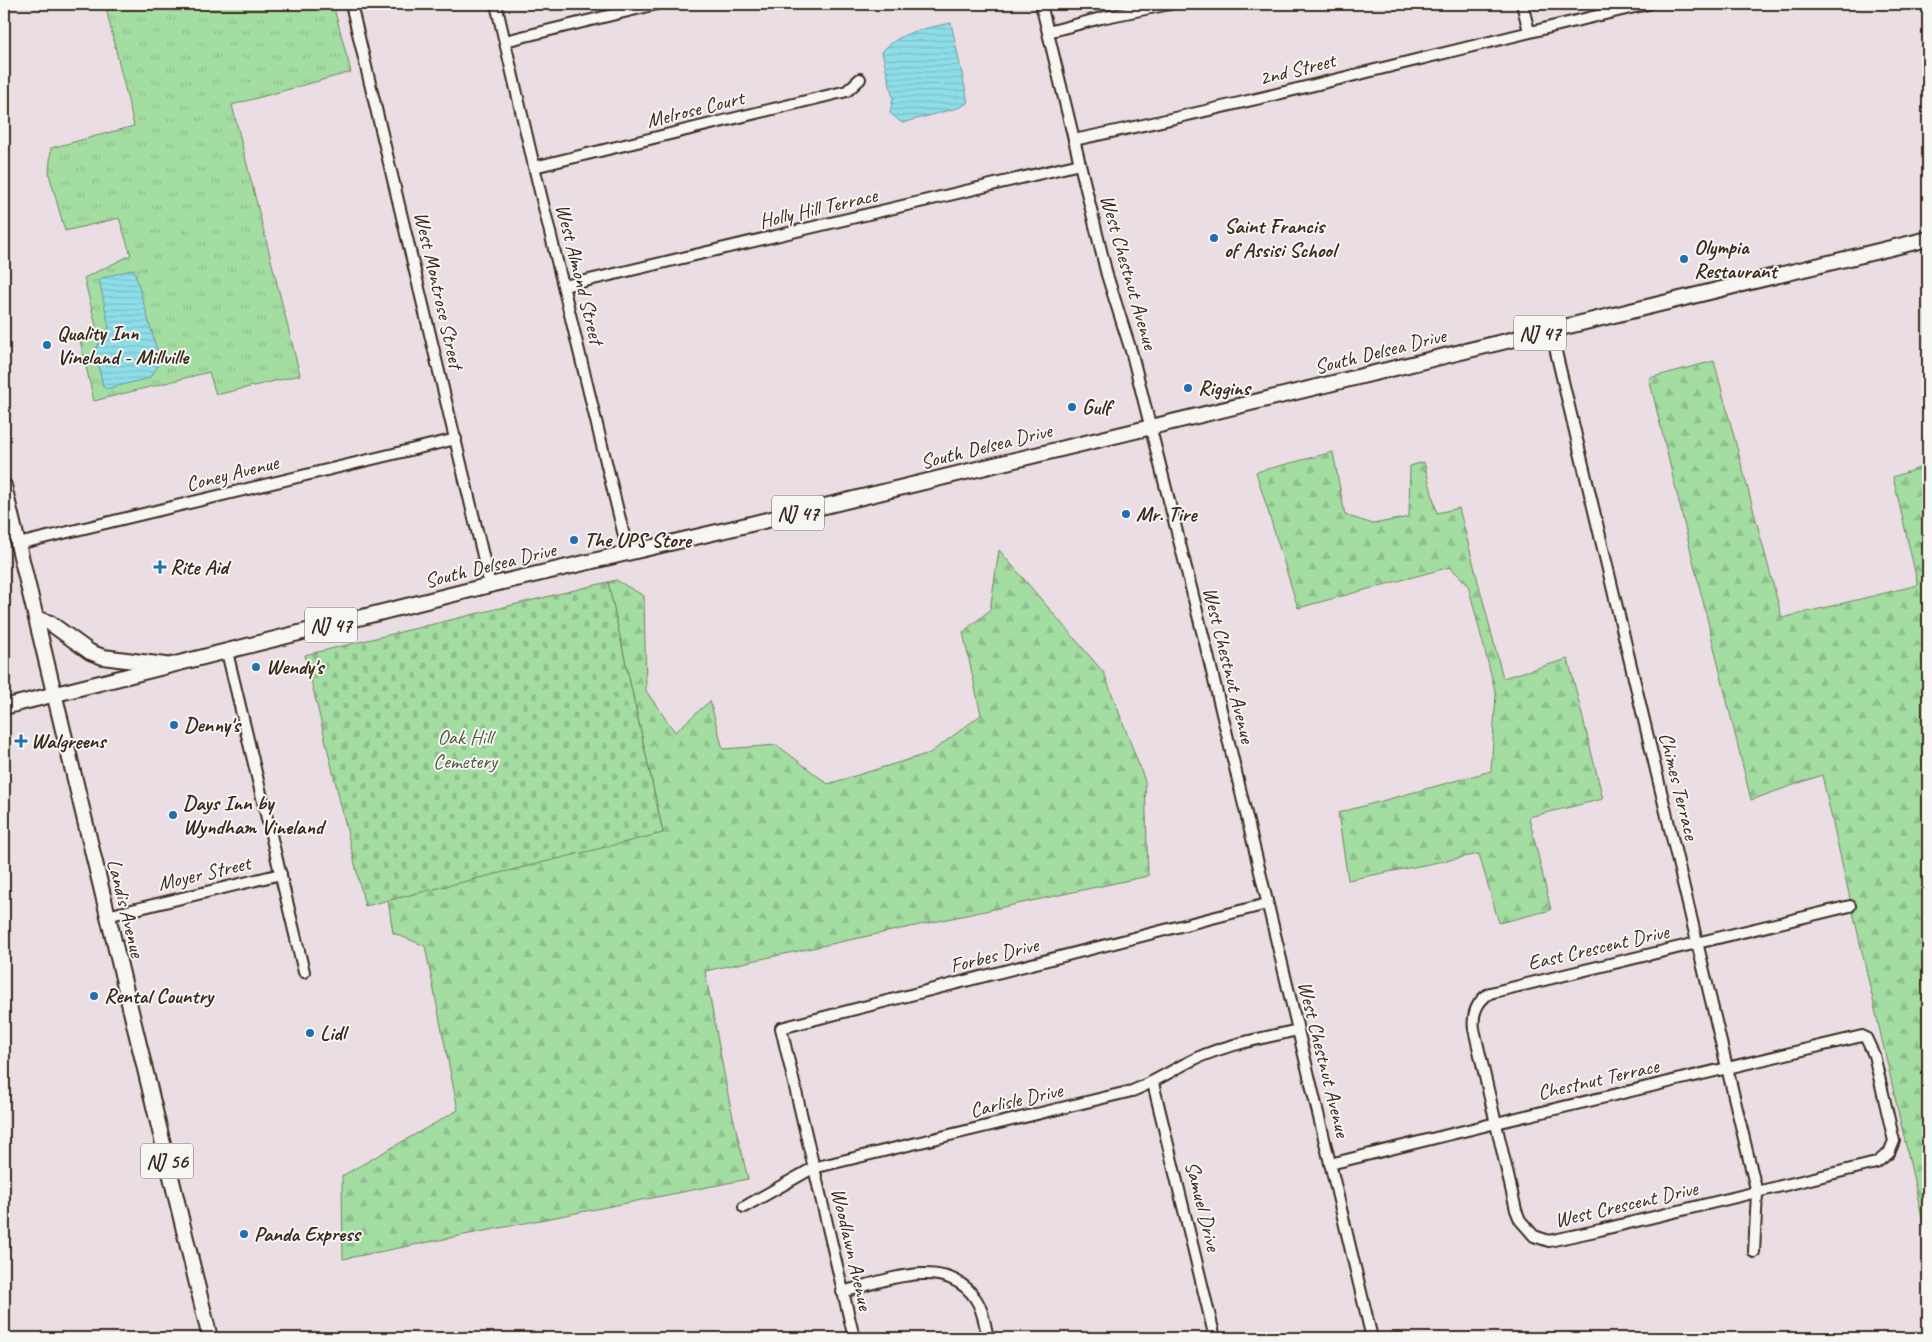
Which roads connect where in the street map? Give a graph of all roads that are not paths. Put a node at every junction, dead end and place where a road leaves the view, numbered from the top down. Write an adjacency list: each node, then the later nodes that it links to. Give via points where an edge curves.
1 (351, 4): 19 (street, West Montrose Street)
2 (496, 4): 10 (street, West Almond Street)
3 (657, 4): 10 (street)
4 (1041, 4): 9 (street, West Chestnut Avenue)
5 (1170, 4): 9 (street)
6 (1522, 4): 8 (street)
7 (1648, 4): 8 (street, 2nd Street)
8 (1529, 31): 12 (street, 2nd Street)
9 (1048, 32): 12 (street, West Chestnut Avenue)
10 (505, 41): 14 (street, West Almond Street)
11 (860, 79): 14 (street, Melrose Court, via 847,91)
12 (1074, 140): 13 (street, West Chestnut Avenue)
13 (1080, 164): 16 (street, Holly Hill Terrace); 18 (street, West Chestnut Avenue, via 1107,275)
14 (534, 167): 16 (street, West Almond Street)
15 (1928, 239): 17 (main road, South Delsea Drive / NJ 47)
16 (564, 286): 22 (street, West Almond Street)
17 (1551, 331): 18 (main road, South Delsea Drive / NJ 47); 33 (street, Chimes Terrace)
18 (1151, 427): 22 (main road, South Delsea Drive / NJ 47); 30 (street, West Chestnut Avenue)
19 (456, 439): 21 (street, Coney Avenue); 23 (street, West Montrose Street)
20 (4, 486): 21 (main road, Landis Avenue)
21 (18, 544): 24 (main road, Landis Avenue)
22 (628, 552): 23 (main road, South Delsea Drive / NJ 47)
23 (490, 585): 25 (main road, South Delsea Drive / NJ 47)
24 (36, 618): 26 (main road, via 50,623 90,652 103,657); 27 (main road, Landis Avenue)
25 (227, 652): 26 (main road, South Delsea Drive / NJ 47); 29 (street)
26 (173, 666): 27 (main road, South Delsea Drive / NJ 47)
27 (54, 694): 28 (main road, NJ 47); 32 (main road, Landis Avenue / NJ 56)
28 (4, 707)
29 (281, 874): 32 (street, Moyer Street); 34 (street)
30 (1267, 904): 35 (street, West Chestnut Avenue); 38 (street, Forbes Drive, via 781,1028)
31 (1850, 906): 33 (street, East Crescent Drive)
32 (107, 916): 47 (main road, Landis Avenue / NJ 56)
33 (1698, 943): 37 (street, Chimes Terrace); 40 (street, East Crescent Drive, via 1501,990 1484,997 1476,1008 1473,1021)
34 (304, 972)
35 (1298, 1030): 39 (street, Carlisle Drive, via 1212,1052); 41 (street, West Chestnut Avenue)
36 (1872, 1046): 37 (street, Chestnut Terrace, via 1866,1038 1856,1037); 43 (street, West Crescent Drive, via 1894,1141 1889,1153 1881,1161)
37 (1728, 1068): 40 (street, Chestnut Terrace); 43 (street, Chimes Terrace)
38 (793, 1079): 42 (street, Woodlawn Avenue)
39 (1153, 1082): 42 (street, Carlisle Drive, via 1106,1097); 50 (street, Samuel Drive)
40 (1496, 1123): 41 (street, Chestnut Terrace); 43 (street, West Crescent Drive, via 1520,1220 1534,1236 1549,1241)
41 (1330, 1164): 51 (street, West Chestnut Avenue)
42 (813, 1168): 44 (street, Carlisle Drive); 46 (street, Woodlawn Avenue)
43 (1757, 1193): 45 (street, Chimes Terrace)
44 (744, 1207)
45 (1754, 1252)
46 (842, 1292): 48 (street, Woodlawn Avenue); 49 (street, via 915,1274 941,1275 957,1282 976,1299)
47 (210, 1338)
48 (854, 1338)
49 (988, 1338)
50 (1216, 1338)
51 (1372, 1338)

